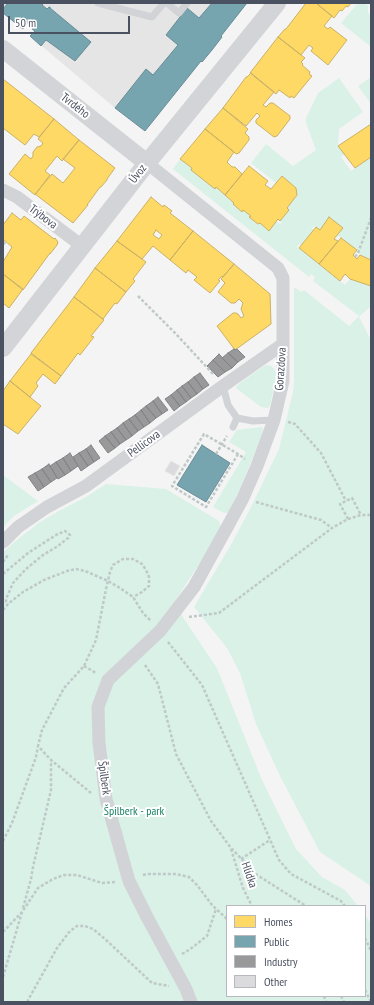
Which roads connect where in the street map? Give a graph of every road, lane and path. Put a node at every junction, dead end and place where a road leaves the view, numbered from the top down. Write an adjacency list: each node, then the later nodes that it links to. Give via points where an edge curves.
1 (98, 3): 2 (lane, via 152,17)
2 (164, 3)
3 (167, 3): 4 (lane, via 179,13)
4 (187, 3)
5 (277, 3): 7 (main road, Úvoz)
6 (3, 49): 7 (main road, Tvrdého)
7 (147, 163): 12 (main road, Úvoz); 15 (street, Gorazdova, via 278,268 283,278)
8 (3, 190): 12 (street, Trýbova, via 17,197)
9 (371, 218): 13 (path)
10 (6, 242): 11 (path)
11 (3, 244)
12 (82, 246): 16 (main road, Úvoz)
13 (355, 257)
14 (138, 296): 17 (path)
15 (284, 344): 17 (street, Pellicova); 19 (street, Gorazdova)
16 (3, 348)
17 (223, 386): 18 (lane, via 228,405); 32 (street, Pellicova, via 86,486 47,507 18,527)
18 (237, 418): 19 (lane, via 253,421); 20 (lane)
19 (279, 420): 25 (street, Gorazdova); 27 (path, via 295,424 321,453)
20 (233, 426)
21 (225, 439): 22 (path)
22 (222, 444): 23 (path); 24 (path); 24 (path, via 204,434 183,472 172,486 206,507)
23 (216, 454)
24 (238, 454): 25 (path)
25 (257, 466): 26 (street, Gorazdova)
26 (242, 498): 31 (path, via 321,520); 38 (street, Gorazdova, via 194,587)
27 (346, 501): 29 (path, via 352,498); 30 (path, via 340,504)
28 (371, 515): 29 (path)
29 (361, 516): 30 (path)
30 (348, 519): 31 (path)
31 (332, 528): 38 (path, via 219,613 182,618)
32 (3, 542)
33 (3, 574): 36 (path, via 28,553 56,535 65,531 70,535 26,569 13,583 6,599)
34 (108, 581): 35 (path); 35 (path, via 114,565 123,559 133,559 142,564 149,578 149,586); 36 (path, via 85,571 67,571 44,580); 41 (path, via 96,640 84,666 64,688 42,730)
35 (133, 597): 39 (path, via 143,613)
36 (8, 604): 37 (path)
37 (3, 610)
38 (173, 614): 39 (street, Gorazdova)
39 (160, 631): 40 (street, Špilberk); 44 (path, via 202,685)
40 (137, 653): 43 (street, Špilberk, via 108,680 98,707 99,743); 46 (path, via 158,684 176,754 211,821)
41 (38, 746): 42 (path); 45 (path, via 15,816)
42 (51, 760): 43 (path, via 91,793); 52 (path, via 51,790)
43 (106, 799): 56 (street, Špilberk, via 129,881)
44 (270, 840): 47 (path); 50 (path, via 279,860 291,874 342,901)
45 (3, 841)
46 (231, 848): 47 (path); 48 (path, Hlídka, via 243,888)
47 (241, 859): 49 (path, via 257,875)
48 (252, 905)
49 (304, 905)
50 (344, 905)
51 (216, 909): 56 (path, via 207,936)
52 (22, 912): 53 (path); 57 (path)
53 (3, 932)
54 (366, 940): 55 (path)
55 (371, 951)
56 (170, 960): 58 (street, Špilberk)
57 (3, 977)
58 (186, 989): 60 (path, via 152,983 106,939 92,929 77,926 57,948); 61 (street, Špilberk)
59 (366, 992): 62 (path)
60 (27, 1002)
61 (191, 1002)
62 (371, 1002)

